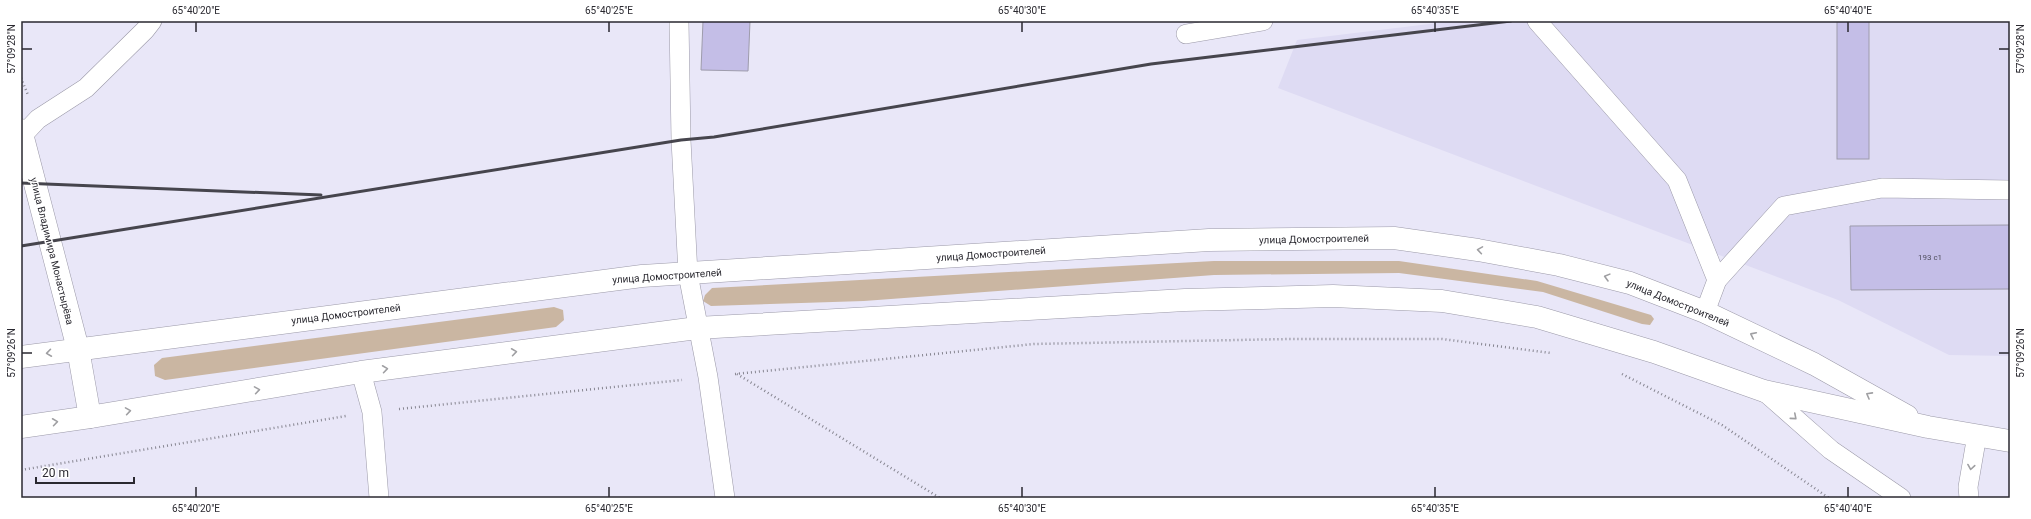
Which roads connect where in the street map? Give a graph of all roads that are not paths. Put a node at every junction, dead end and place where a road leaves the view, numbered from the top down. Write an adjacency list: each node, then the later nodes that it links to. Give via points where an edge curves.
1 (152, 21): 6 (lane, via 86,88)
2 (680, 21): 8 (lane, via 681,140)
3 (1263, 21): 5 (lane)
4 (1537, 21): 9 (lane, via 1677,180)
5 (1186, 34)
6 (22, 132): 12 (main road, улица Владимира Монастырёва)
7 (2010, 190): 9 (lane, via 1882,188 1784,206)
8 (688, 274): 10 (main road, улица Домостроителей, one-way to 8, via 1630,283 1559,264 1394,238 1209,240); 11 (lane); 12 (main road, улица Домостроителей, via 642,276)
9 (1717, 280): 10 (lane)
10 (1705, 312): 18 (main road, улица Домостроителей, one-way to 10, via 1814,364)
11 (697, 328): 14 (main road, улица Домостроителей, one-way to 11); 15 (main road, улица Домостроителей, via 1185,300 1333,296 1442,301 1537,317 1654,352); 22 (lane, via 708,377)
12 (78, 349): 13 (main road, улица Домостроителей, one-way to 13); 16 (main road, улица Владимира Монастырёва)
13 (21, 357)
14 (362, 372): 16 (main road, улица Домостроителей, one-way to 14); 21 (lane, via 372,412)
15 (1764, 392): 18 (main road, улица Домостроителей); 23 (lane, one-way to 23, via 1831,450)
16 (90, 417): 17 (main road, улица Домостроителей, one-way to 16)
17 (21, 427)
18 (1928, 427): 19 (main road, улица Домостроителей)
19 (1977, 435): 20 (main road, улица Домостроителей); 24 (lane, one-way to 24, via 1968,487)
20 (2010, 441)
21 (379, 498)
22 (725, 498)
23 (1901, 498)
24 (1969, 498)

